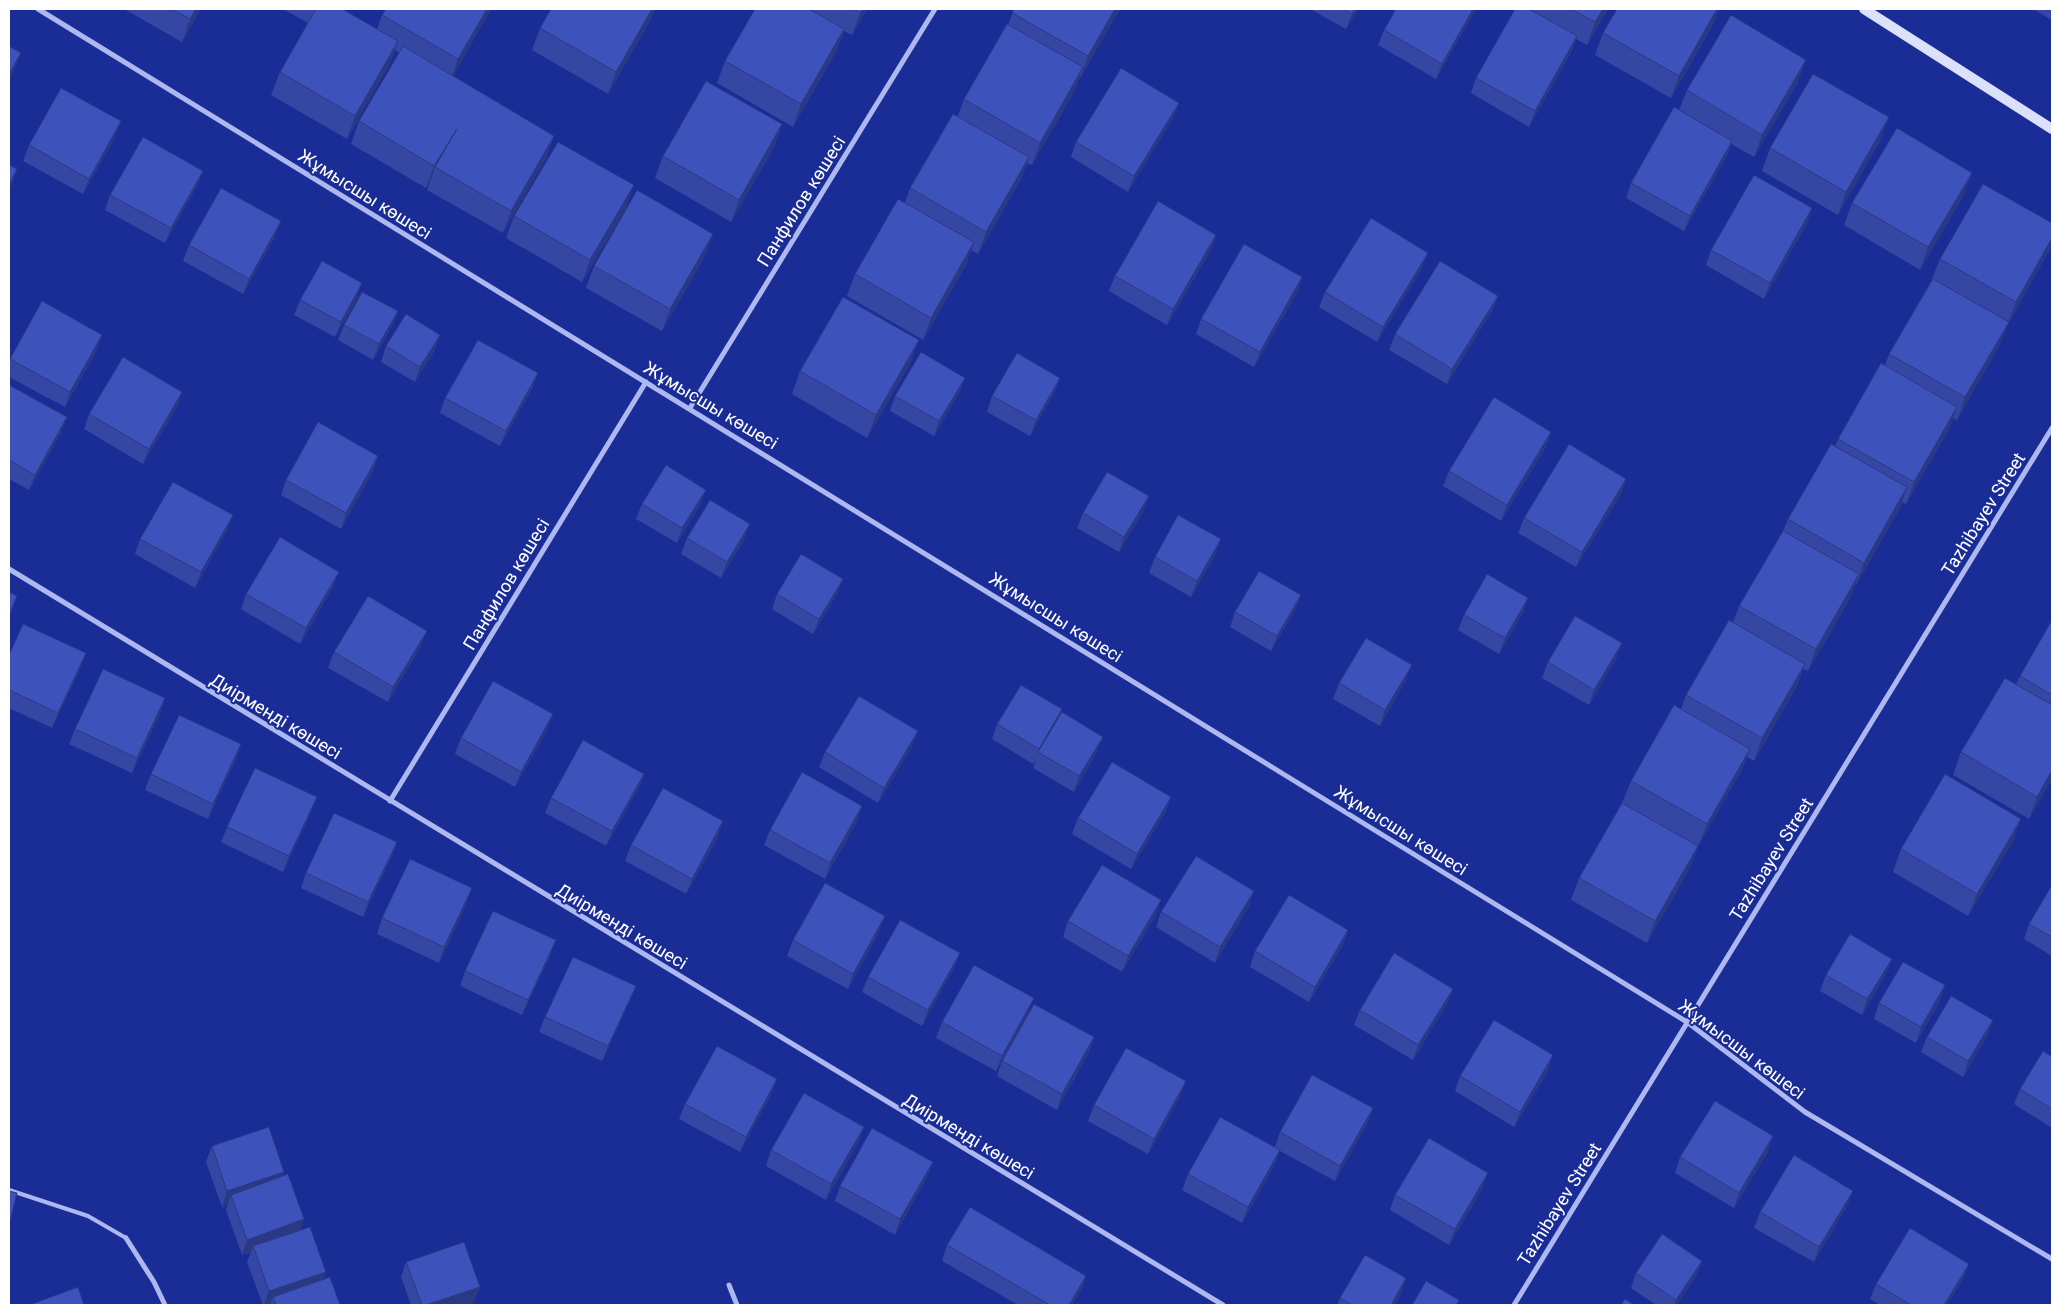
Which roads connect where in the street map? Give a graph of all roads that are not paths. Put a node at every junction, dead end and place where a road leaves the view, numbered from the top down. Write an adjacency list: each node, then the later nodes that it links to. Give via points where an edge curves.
1 (38, 9): 5 (street, Жұмысшы көшесі)
2 (935, 9): 6 (street, Панфилов көшесі)
3 (1864, 9): 4 (main road)
4 (2052, 129)
5 (646, 382): 6 (street, Жұмысшы көшесі); 9 (street, Панфилов көшесі)
6 (690, 408): 10 (street, Жұмысшы көшесі)
7 (2052, 428): 10 (street, Tazhibayev Street)
8 (9, 569): 9 (street, Диірменді көшесі)
9 (390, 801): 17 (street, Диірменді көшесі)
10 (1687, 1022): 13 (street, Жұмысшы көшесі, via 1805,1112); 18 (street, Tazhibayev Street)
11 (9, 1190): 12 (lane, via 88,1216)
12 (126, 1238): 15 (street)
13 (2052, 1259)
14 (729, 1285): 16 (street)
15 (165, 1305)
16 (738, 1305)
17 (1223, 1305)
18 (1514, 1305)

